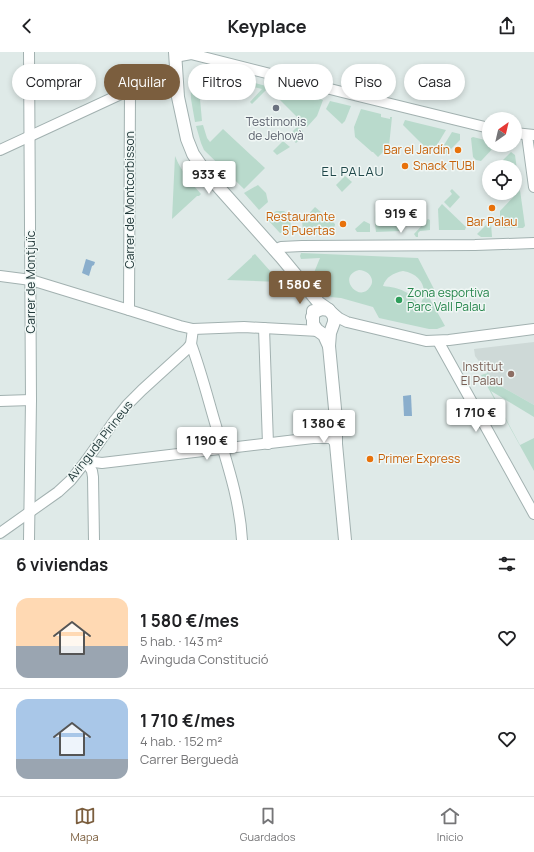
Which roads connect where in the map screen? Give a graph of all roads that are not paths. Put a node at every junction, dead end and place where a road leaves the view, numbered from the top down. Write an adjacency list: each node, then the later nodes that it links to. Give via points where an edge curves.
1 (29, 52): 7 (street, Carrer de Montjuïc)
2 (175, 59): 5 (street, via 191,54); 11 (street, via 178,97 185,132 193,154 211,179)
3 (109, 100): 7 (street)
4 (130, 100): 15 (street, Carrer de Montcorbisson)
5 (482, 126)
6 (531, 135): 9 (street)
7 (30, 137): 8 (street); 13 (street, Carrer de Montjuïc)
8 (0, 150)
9 (534, 187)
10 (534, 243): 11 (street, via 302,246)
11 (274, 250): 14 (street)
12 (0, 276): 13 (street)
13 (31, 280): 15 (street); 28 (street, Carrer de Montjuïc)
14 (308, 291): 16 (street, via 318,303); 17 (street, via 313,307)
15 (129, 310): 21 (street)
16 (330, 311): 17 (street, via 319,309); 18 (street); 19 (street, via 334,318)
17 (312, 319): 23 (street, via 308,327); 24 (street, via 314,327)
18 (346, 322): 19 (street); 25 (street, via 426,341)
19 (332, 327): 24 (street); 27 (street)
20 (264, 328): 21 (street); 23 (street); 30 (street)
21 (193, 329): 26 (street)
22 (534, 329): 25 (street)
23 (301, 331): 24 (street)
24 (320, 331): 27 (street)
25 (438, 341): 35 (street)
26 (191, 344): 32 (street); 33 (street, Avinguda Pirineus, via 127,405)
27 (329, 346): 31 (street)
28 (31, 400): 29 (street); 34 (street, Carrer de Montjuïc)
29 (0, 401)
30 (268, 444): 31 (street, via 322,437 331,438); 32 (street)
31 (336, 444): 40 (street)
32 (222, 448): 33 (street, via 102,463); 39 (street, via 240,514)
33 (86, 461): 34 (street, Avinguda Pirineus, via 58,492); 38 (street, via 93,478)
34 (30, 512): 36 (street, Avinguda Pirineus); 37 (street, Carrer de Montjuïc)
35 (534, 514)
36 (0, 533)
37 (29, 540)
38 (94, 540)
39 (242, 540)
40 (345, 540)

